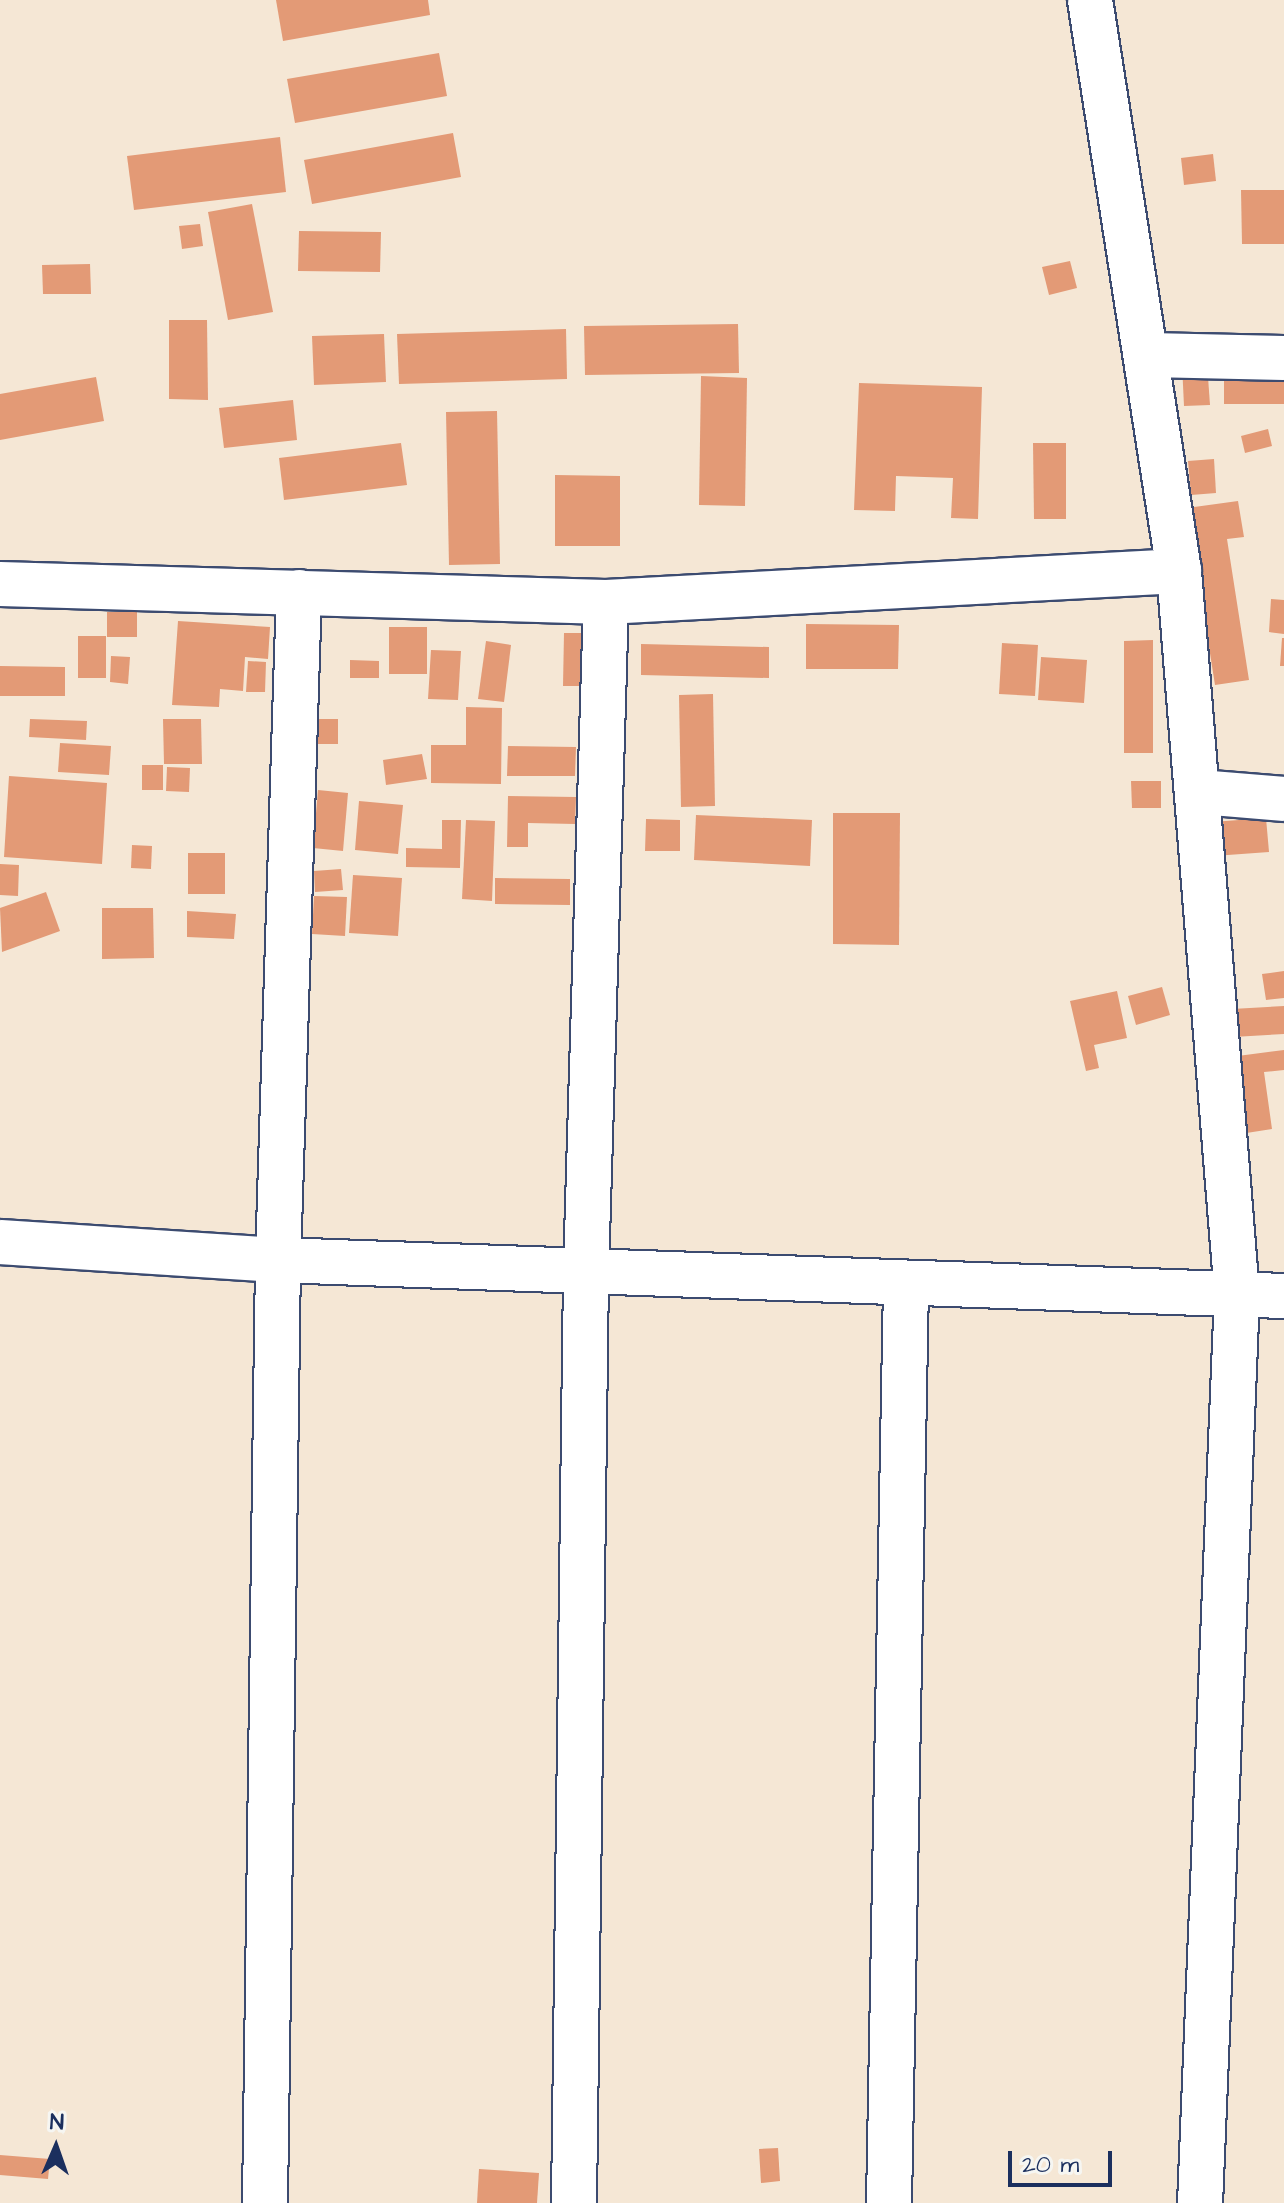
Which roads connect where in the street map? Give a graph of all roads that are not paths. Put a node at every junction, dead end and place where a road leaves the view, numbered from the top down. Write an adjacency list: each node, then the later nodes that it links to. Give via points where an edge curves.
1 (1090, 0): 2 (street)
2 (1149, 355): 3 (street); 4 (street)
3 (1284, 358)
4 (1179, 571): 7 (street); 8 (street)
5 (0, 584): 6 (street)
6 (299, 592): 7 (street); 11 (street)
7 (606, 602): 12 (street)
8 (1199, 792): 9 (street); 14 (street)
9 (1284, 799)
10 (0, 1242): 11 (street)
11 (278, 1260): 12 (street); 16 (street)
12 (586, 1271): 13 (street); 17 (street)
13 (906, 1283): 14 (street); 18 (street)
14 (1237, 1295): 15 (street); 19 (street)
15 (1284, 1296)
16 (265, 2203)
17 (574, 2203)
18 (889, 2203)
19 (1200, 2203)

